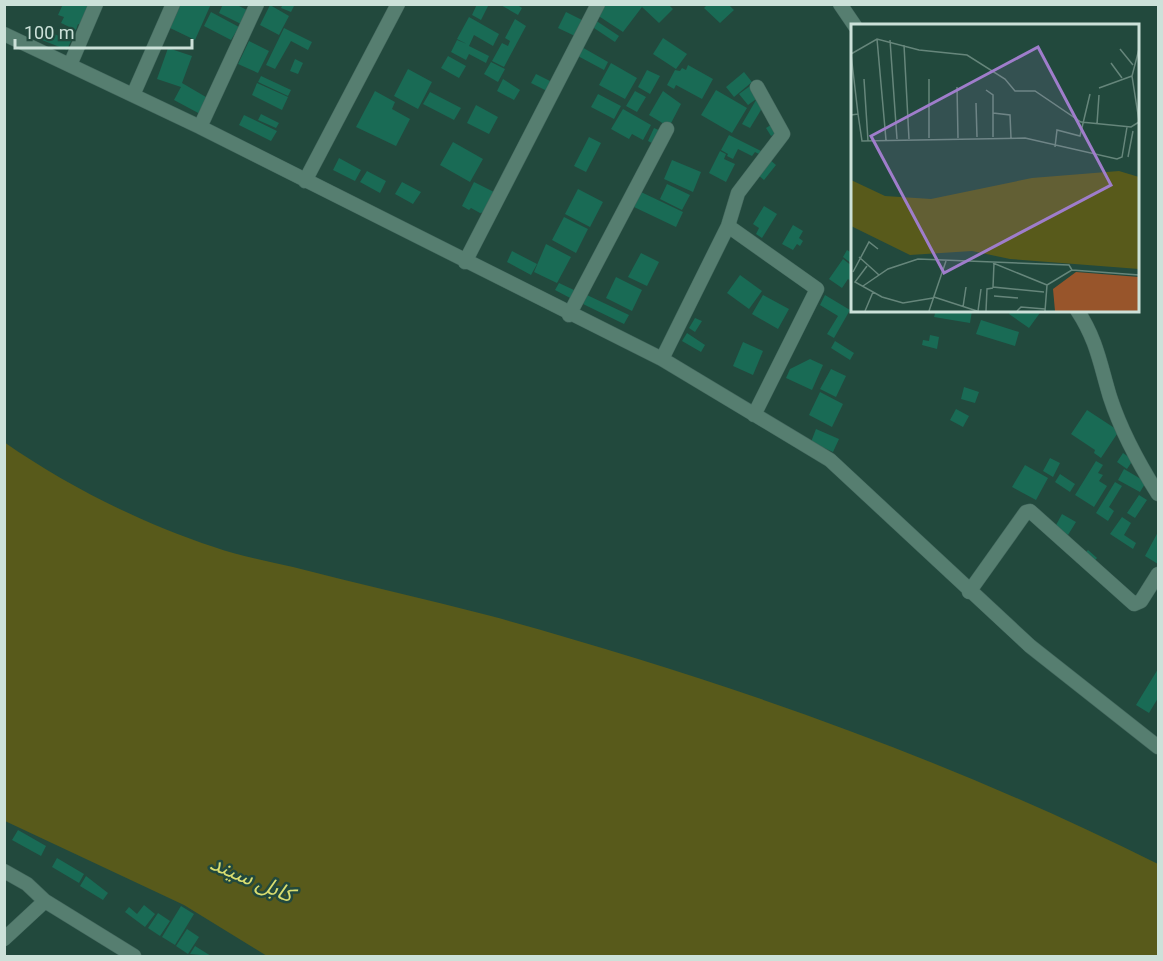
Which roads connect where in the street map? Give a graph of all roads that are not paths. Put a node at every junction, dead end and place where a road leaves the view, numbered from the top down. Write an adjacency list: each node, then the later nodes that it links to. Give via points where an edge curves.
1 (96, 4): 9 (street)
2 (173, 4): 11 (street)
3 (257, 4): 12 (street)
4 (398, 4): 14 (street)
5 (598, 4): 16 (street)
6 (840, 4): 7 (street)
7 (854, 24)
8 (4, 34): 9 (street)
9 (70, 64): 11 (street)
10 (757, 87): 15 (street, via 783,134 738,193)
11 (133, 95): 12 (street)
12 (200, 128): 14 (street)
13 (667, 129): 18 (street)
14 (305, 181): 16 (street)
15 (728, 226): 19 (street); 20 (street, via 818,289)
16 (465, 262): 18 (street)
17 (1078, 312): 21 (street, via 1092,332 1111,400)
18 (569, 315): 19 (street)
19 (662, 359): 20 (street)
20 (754, 415): 23 (street, via 830,460)
21 (1158, 494)
22 (1158, 574): 23 (street, via 1141,601 1134,604 1030,511)
23 (969, 592): 24 (street, via 1030,646)
24 (1158, 747)
25 (4, 871): 26 (street, via 27,884)
26 (45, 901): 27 (street); 28 (street)
27 (4, 939)
28 (134, 957)

